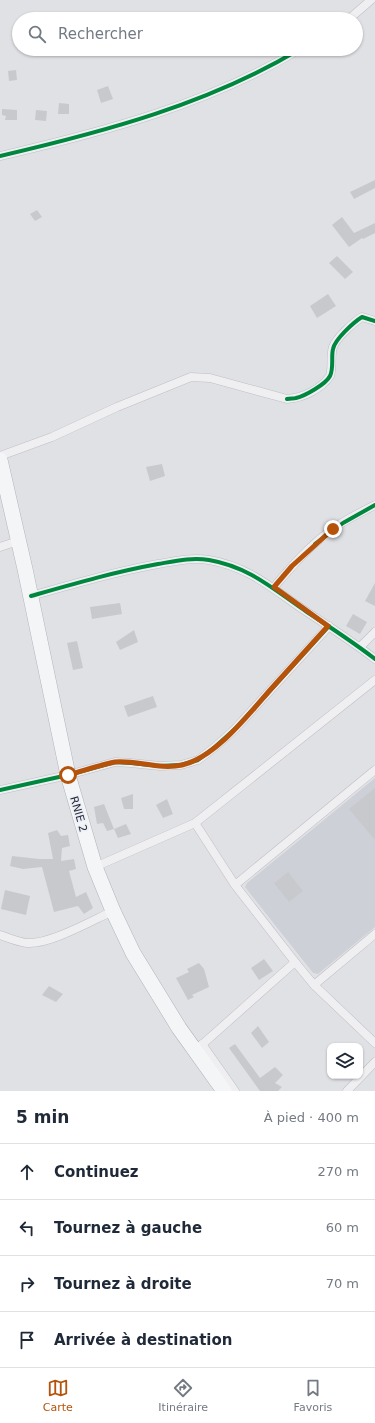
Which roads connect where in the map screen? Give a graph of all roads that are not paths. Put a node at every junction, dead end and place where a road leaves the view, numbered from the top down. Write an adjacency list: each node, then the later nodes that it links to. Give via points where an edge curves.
1 (371, 0): 2 (street)
2 (357, 12)
3 (288, 56): 4 (street, via 272,66 193,100 115,127)
4 (0, 156)
5 (375, 321): 6 (street, via 362,317 356,320 333,347 330,376 320,387 297,398 287,399 210,378 191,378 117,406 52,437)
6 (0, 456)
7 (0, 460): 8 (highway, RNIE 2 / RNIE 2)
8 (2, 480): 10 (highway, RNIE 2 / RNIE 2)
9 (375, 505): 12 (street, via 333,529 292,566)
10 (18, 540): 11 (street); 13 (highway, RNIE 2 / RNIE 2)
11 (0, 547)
12 (274, 587): 13 (street, via 231,565 190,558 105,574); 14 (street)
13 (30, 596): 20 (highway, RNIE 2 / RNIE 2)
14 (328, 626): 16 (street); 20 (street, via 235,729 198,760 181,765 160,766 115,762)
15 (375, 632): 16 (street)
16 (360, 647): 17 (street)
17 (375, 659)
18 (375, 680): 22 (street)
19 (375, 770): 24 (street)
20 (68, 775): 21 (street); 23 (highway, RNIE 2 / RNIE 2)
21 (0, 790)
22 (195, 823): 23 (street); 24 (street)
23 (95, 867): 25 (highway, RNIE 2 / RNIE 2)
24 (234, 885): 28 (street)
25 (112, 911): 27 (street, via 65,933 38,942 27,943); 31 (highway, RNIE 2 / RNIE 2, via 159,997 179,1028)
26 (375, 934): 29 (street)
27 (0, 935)
28 (295, 962): 29 (street); 31 (street)
29 (314, 985): 30 (street)
30 (375, 1043)
31 (199, 1047): 33 (highway, RNIE 2 / RNIE 2); 34 (street)
32 (374, 1064): 35 (street)
33 (224, 1091)
34 (235, 1091)
35 (347, 1091)

